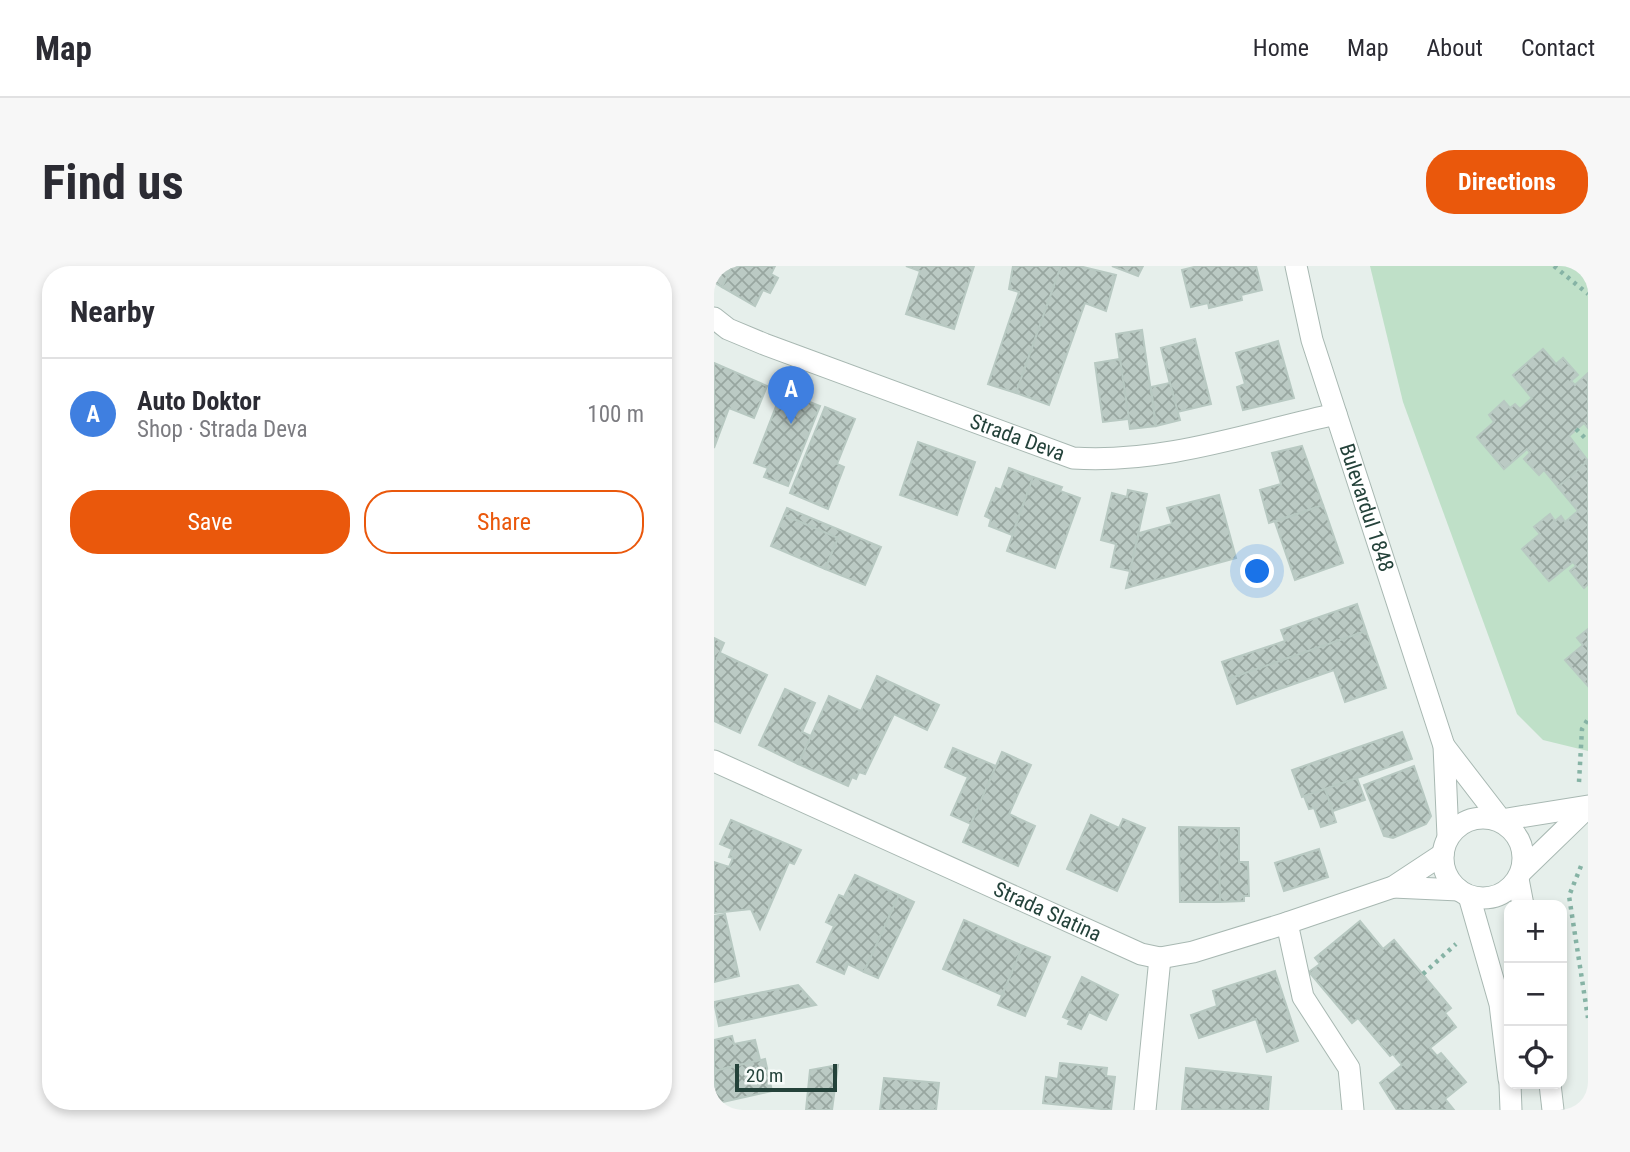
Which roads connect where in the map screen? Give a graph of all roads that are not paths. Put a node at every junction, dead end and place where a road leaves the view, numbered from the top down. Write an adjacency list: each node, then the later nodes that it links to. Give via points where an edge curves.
1 (1296, 266): 3 (street, Bulevardul 1848, via 1312,340)
2 (714, 318): 3 (street, Strada Deva, via 764,344 1073,458 1153,458)
3 (1336, 414): 4 (street, Bulevardul 1848)
4 (1444, 746): 7 (street, Bulevardul 1848); 8 (street, Bulevardul 1848)
5 (714, 761): 14 (street, Strada Slatina, via 1141,954)
6 (1585, 800): 7 (street); 9 (street)
7 (1501, 820): 8 (street, via 1478,817 1456,827); 9 (street, Bulevardul 1848, via 1524,850)
8 (1446, 845): 10 (street, Strada Slatina); 11 (street, Bulevardul 1848, via 1444,868)
9 (1520, 875): 11 (street, via 1509,890 1496,897); 12 (street, Bulevardul 1848)
10 (1393, 887): 11 (street, Strada Slatina); 13 (street, Strada Slatina)
11 (1464, 893): 15 (street, Bulevardul 1848, via 1500,1004)
12 (1522, 900)
13 (1287, 923): 14 (street, Strada Slatina, via 1211,948); 19 (street, via 1303,998 1349,1068)
14 (1160, 958): 18 (street)
15 (1504, 1039)
16 (1510, 1089): 20 (street, Bulevardul 1848)
17 (1551, 1089): 21 (street)
18 (1145, 1110)
19 (1353, 1110)
20 (1511, 1110)
21 (1553, 1110)

